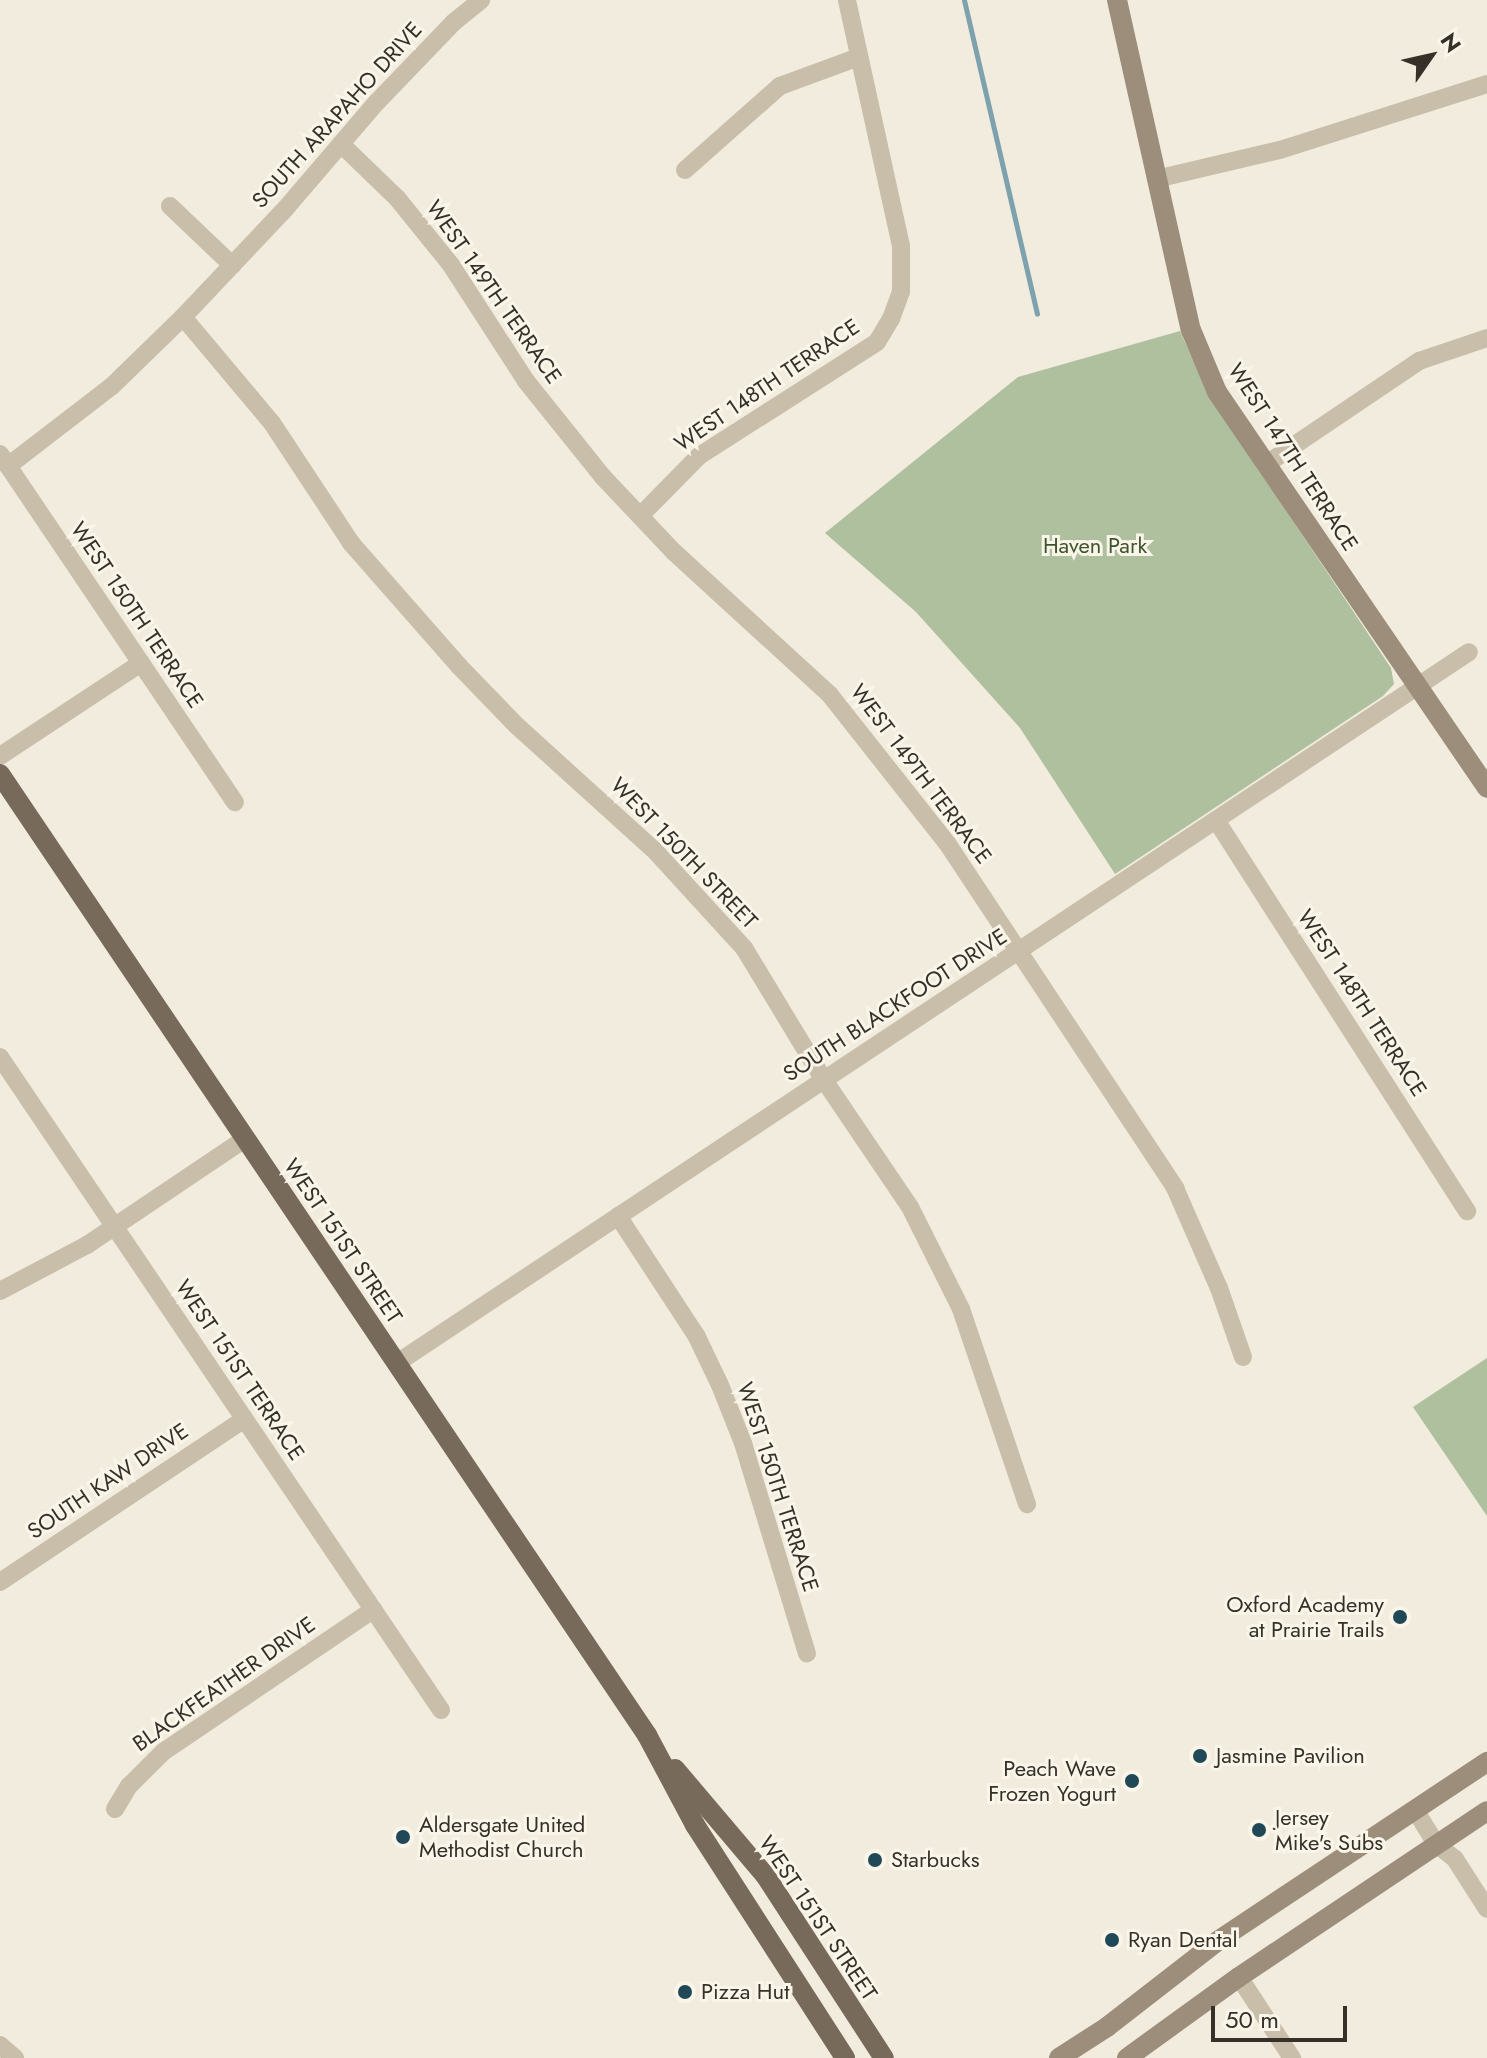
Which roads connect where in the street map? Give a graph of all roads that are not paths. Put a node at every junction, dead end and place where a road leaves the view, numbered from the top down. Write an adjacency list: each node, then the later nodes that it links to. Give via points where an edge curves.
1 (481, 0): 6 (street, SOUTH ARAPAHO DRIVE, via 454,22)
2 (847, 0): 4 (street, WEST 148TH TERRACE)
3 (1117, 0): 8 (main road, WEST 147TH TERRACE)
4 (859, 57): 7 (street, via 780,86); 15 (street, WEST 148TH TERRACE, via 901,246 901,291 891,319 877,342 699,456)
5 (1487, 84): 8 (street, via 1280,150)
6 (341, 144): 10 (street, SOUTH ARAPAHO DRIVE); 15 (street, WEST 149TH TERRACE, via 397,198 451,265 526,381)
7 (685, 170)
8 (1156, 179): 14 (main road, WEST 147TH TERRACE, via 1191,330 1217,392)
9 (170, 206): 10 (street)
10 (232, 265): 11 (street, SOUTH ARAPAHO DRIVE)
11 (183, 317): 13 (street, SOUTH ARAPAHO DRIVE, via 112,386); 26 (street, WEST 150TH STREET, via 272,423 351,543 459,666 656,852 744,948)
12 (1487, 338): 14 (street, via 1419,361)
13 (4, 460): 17 (street, WEST 150TH TERRACE)
14 (1265, 465): 18 (main road, WEST 147TH TERRACE)
15 (640, 516): 24 (street, WEST 149TH TERRACE, via 830,695 947,843)
16 (1469, 652): 18 (street)
17 (141, 663): 19 (street); 22 (street, WEST 150TH TERRACE)
18 (1419, 687): 21 (main road, WEST 147TH TERRACE); 23 (street, SOUTH BLACKFOOT DRIVE)
19 (0, 756)
20 (0, 774): 27 (main road, WEST 151ST STREET)
21 (1487, 788)
22 (235, 802)
23 (1216, 820): 24 (street, SOUTH BLACKFOOT DRIVE); 28 (street, WEST 148TH TERRACE)
24 (1019, 951): 26 (street, SOUTH BLACKFOOT DRIVE); 32 (street, WEST 149TH TERRACE, via 1175,1188)
25 (0, 1057): 30 (street, WEST 151ST TERRACE)
26 (824, 1080): 29 (street, SOUTH BLACKFOOT DRIVE); 35 (street, WEST 150TH STREET, via 910,1207 961,1309)
27 (245, 1139): 30 (street); 33 (main road, WEST 151ST STREET)
28 (1467, 1211)
29 (618, 1216): 33 (street, SOUTH BLACKFOOT DRIVE); 38 (street, WEST 150TH TERRACE, via 696,1335 720,1385 743,1443)
30 (114, 1227): 31 (street); 34 (street, WEST 151ST TERRACE)
31 (0, 1291)
32 (1243, 1357)
33 (397, 1363): 40 (main road, WEST 151ST STREET)
34 (244, 1419): 36 (street, SOUTH KAW DRIVE); 37 (street, WEST 151ST TERRACE)
35 (1027, 1504)
36 (0, 1582)
37 (373, 1610): 39 (street, WEST 151ST TERRACE); 43 (street, BLACKFEATHER DRIVE, via 163,1752 129,1786)
38 (807, 1654)
39 (441, 1710)
40 (647, 1735): 42 (main road, WEST 151ST STREET); 47 (main road, WEST 151ST STREET)
41 (1487, 1762): 44 (main road)
42 (682, 1801): 47 (main road, via 740,1876); 52 (main road, WEST 151ST STREET)
43 (115, 1809)
44 (1415, 1810): 46 (street); 54 (main road, via 1219,1940)
45 (1487, 1811): 46 (main road)
46 (1436, 1844): 48 (street, via 1455,1859); 49 (main road)
47 (765, 1875): 53 (main road, WEST 151ST STREET)
48 (1487, 1909)
49 (1239, 1977): 55 (main road); 56 (street)
50 (0, 2045): 51 (street)
51 (15, 2058)
52 (845, 2058)
53 (884, 2058)
54 (1059, 2058)
55 (1127, 2058)
56 (1292, 2058)

